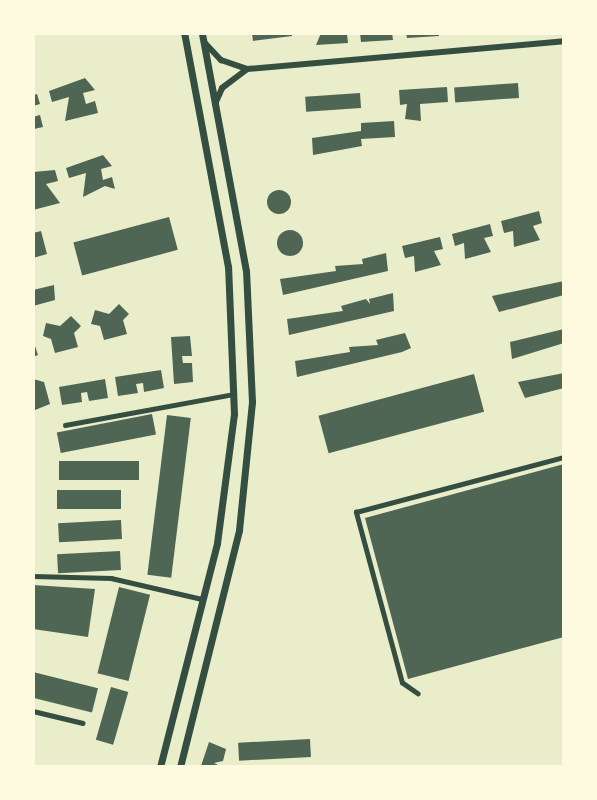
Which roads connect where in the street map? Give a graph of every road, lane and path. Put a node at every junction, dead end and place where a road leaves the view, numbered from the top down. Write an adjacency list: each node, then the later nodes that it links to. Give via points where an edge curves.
1 (184, 33): 6 (main road, via 228,267)
2 (202, 37): 4 (street, via 221,60); 5 (main road)
3 (564, 41): 4 (street)
4 (247, 69): 5 (street, via 222,88)
5 (215, 104): 15 (main road, via 249,298 251,430 240,530)
6 (235, 394): 7 (street); 10 (main road, via 225,500)
7 (65, 425)
8 (564, 457): 11 (street, via 356,512 401,683)
9 (33, 576): 10 (street, via 130,580)
10 (203, 599): 14 (main road)
11 (418, 694)
12 (33, 711): 13 (street)
13 (83, 723)
14 (160, 767)
15 (180, 767)

